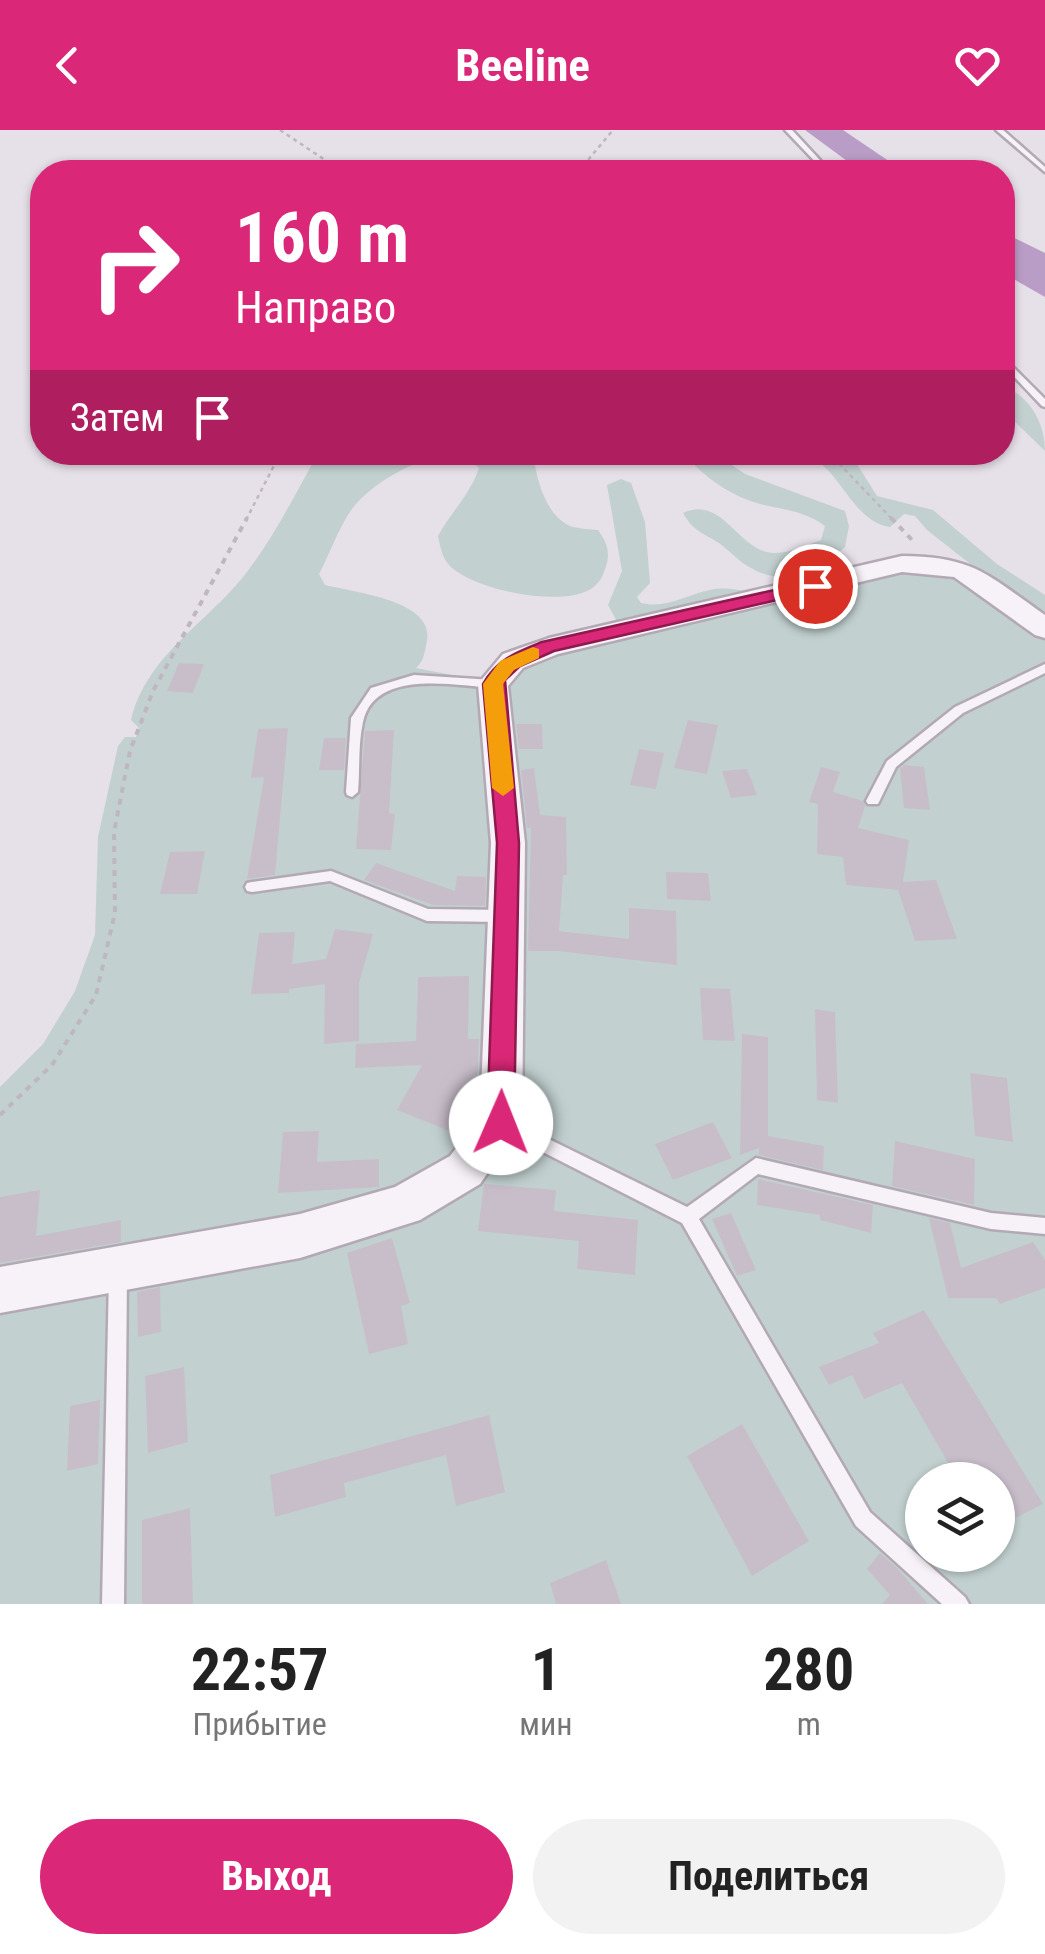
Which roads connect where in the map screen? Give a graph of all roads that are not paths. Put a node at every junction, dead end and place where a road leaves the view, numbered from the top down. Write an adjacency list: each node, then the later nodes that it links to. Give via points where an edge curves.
1 (788, 130): 3 (lane)
2 (1000, 130): 4 (lane)
3 (817, 160)
4 (1045, 170)
5 (1015, 372): 6 (lane)
6 (1045, 404)
7 (1045, 630): 9 (street, via 964,571 902,564 549,646 513,661)
8 (1045, 668): 11 (lane, via 959,710 891,764)
9 (493, 684): 10 (lane, via 414,679 375,690 357,718); 13 (street, via 508,843)
10 (352, 792)
11 (873, 801)
12 (252, 887): 13 (lane, via 331,876 427,916)
13 (506, 916): 14 (street)
14 (501, 1123): 15 (lane); 17 (street, via 465,1170 405,1205 300,1236)
15 (688, 1217): 16 (lane, via 756,1166 990,1221); 20 (lane, via 862,1519)
16 (1045, 1226)
17 (118, 1269): 18 (street); 19 (lane)
18 (0, 1290)
19 (113, 1604)
20 (958, 1604)

